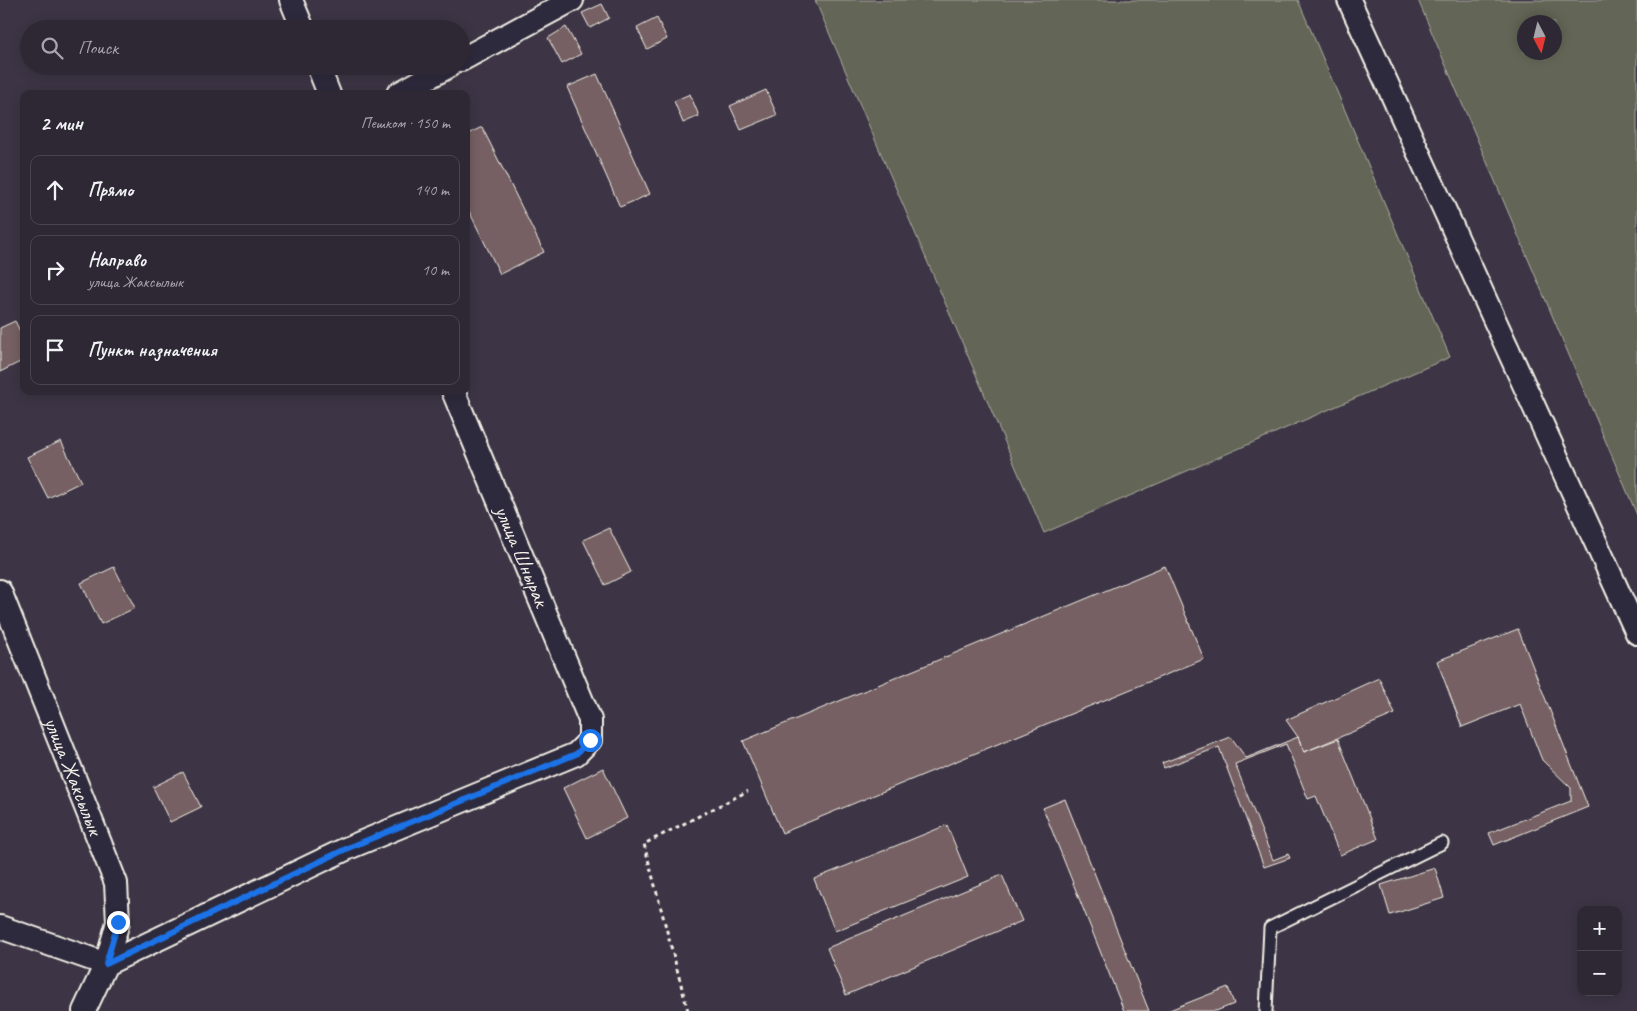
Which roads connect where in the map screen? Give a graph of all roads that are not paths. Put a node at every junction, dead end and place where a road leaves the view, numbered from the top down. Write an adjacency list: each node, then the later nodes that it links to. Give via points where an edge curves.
1 (291, 0): 4 (street)
2 (572, 0): 5 (street)
3 (1348, 0): 12 (street)
4 (299, 20)
5 (470, 55)
6 (322, 75): 8 (street)
7 (433, 75): 9 (street)
8 (327, 90)
9 (405, 90)
10 (455, 395): 15 (street, улица Шнырак, via 590,720 590,740 576,754 348,848)
11 (0, 591): 15 (street, улица Жаксылык, via 116,883 118,922)
12 (1637, 633)
13 (1442, 843): 17 (lane, via 1270,928)
14 (0, 927): 15 (street)
15 (106, 964): 16 (street, улица Жаксылык)
16 (84, 1011)
17 (1266, 1011)

